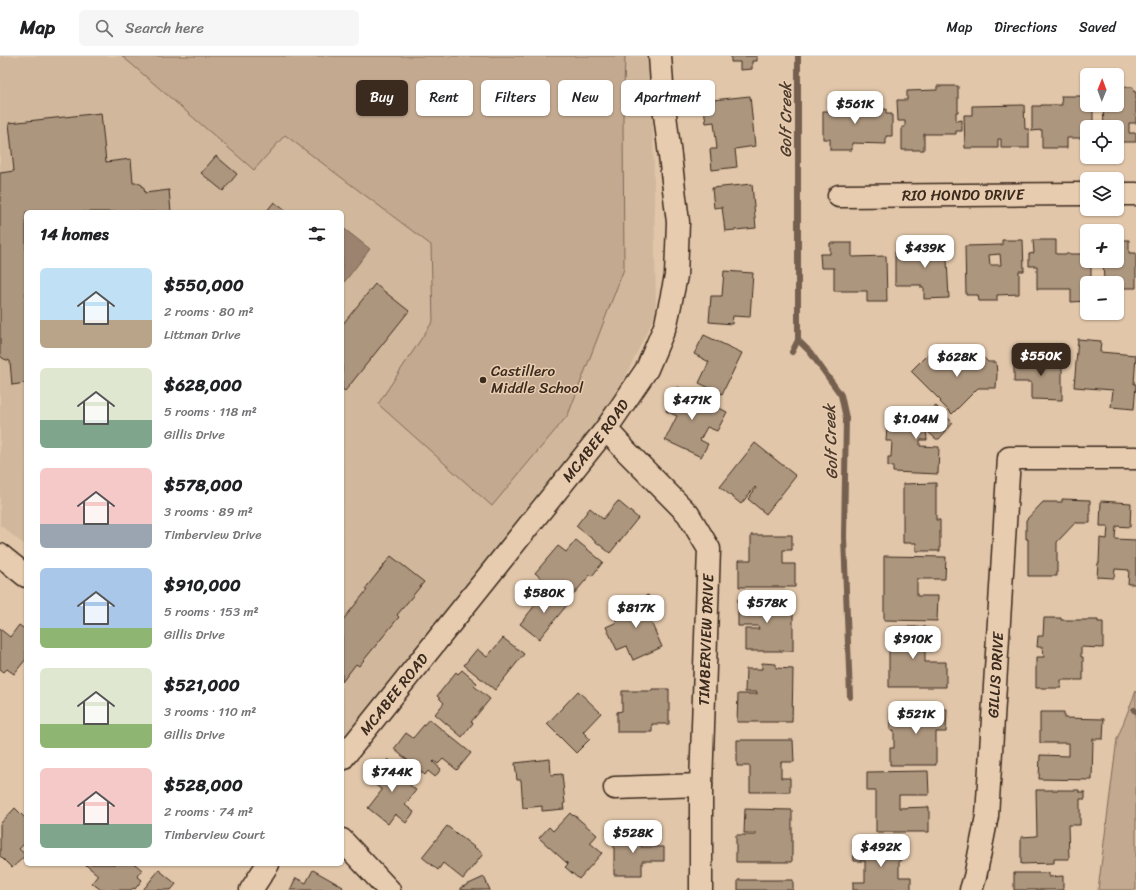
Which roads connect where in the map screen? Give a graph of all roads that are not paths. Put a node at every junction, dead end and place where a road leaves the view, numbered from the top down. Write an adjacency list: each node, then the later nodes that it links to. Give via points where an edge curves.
1 (660, 56): 6 (street, MCABEE ROAD, via 678,222 676,276 666,324 647,369)
2 (1080, 194): 5 (street, RIO HONDO DRIVE)
3 (1124, 194): 4 (street)
4 (1136, 194)
5 (839, 196)
6 (606, 429): 10 (street, MCABEE ROAD); 11 (street, TIMBERVIEW DRIVE, via 688,514 709,549)
7 (1136, 458): 18 (street, GILLIS DRIVE, via 1009,458 987,816)
8 (0, 555): 9 (street)
9 (24, 574)
10 (344, 756)
11 (701, 785): 12 (street); 17 (street, TIMBERVIEW DRIVE)
12 (615, 788)
13 (344, 842): 16 (street)
14 (267, 866): 15 (street)
15 (251, 890)
16 (389, 890)
17 (701, 890)
18 (971, 890)

